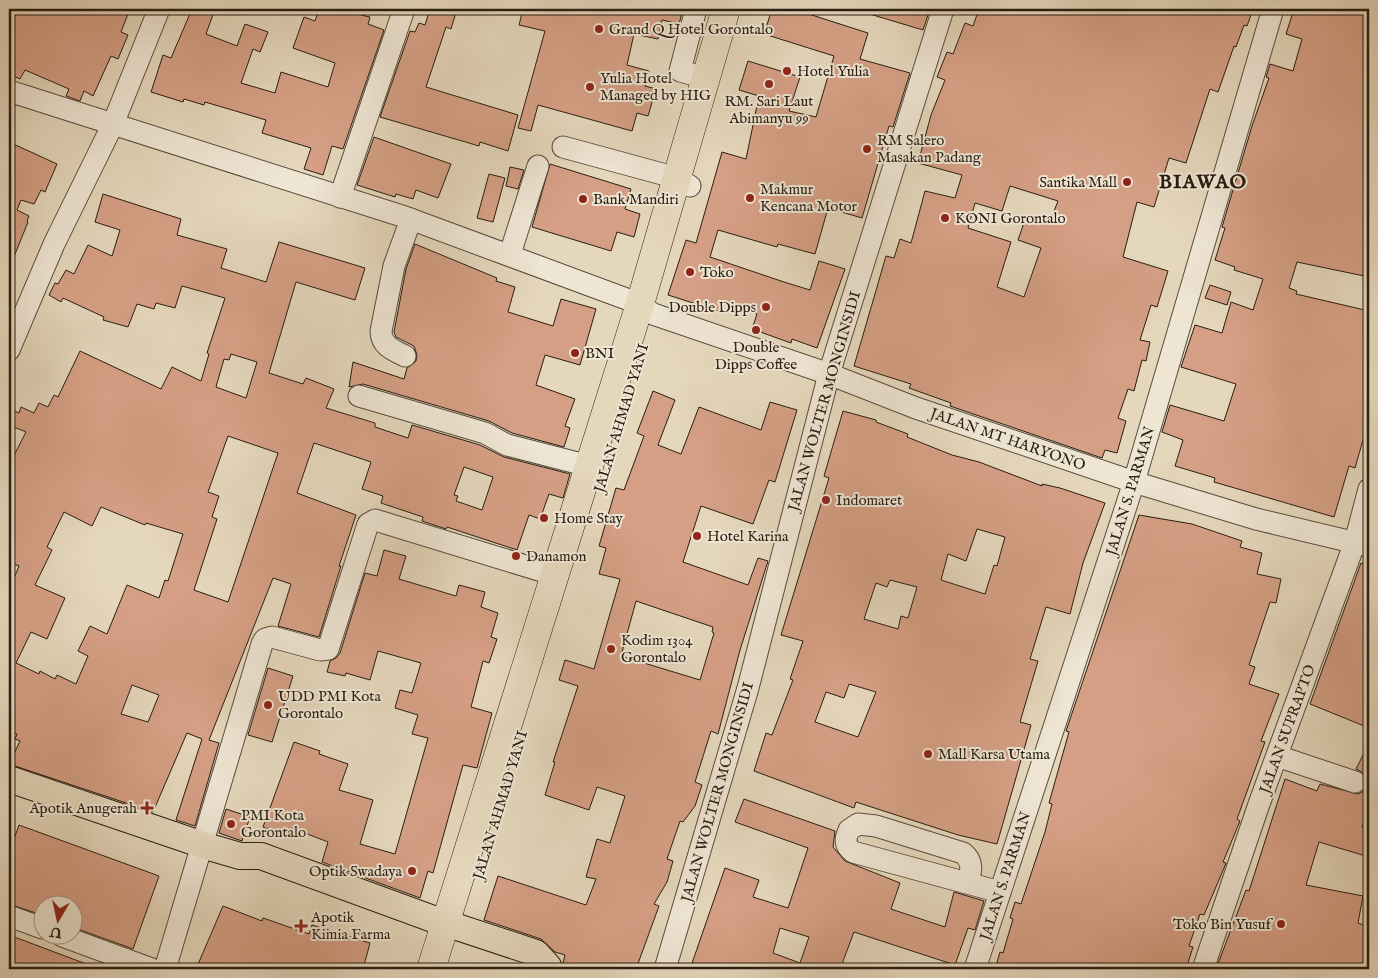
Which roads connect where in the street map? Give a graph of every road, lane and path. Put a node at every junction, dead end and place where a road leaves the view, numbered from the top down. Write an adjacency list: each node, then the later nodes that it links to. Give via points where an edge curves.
1 (159, 9): 10 (street)
2 (404, 9): 14 (street)
3 (696, 9): 8 (street, via 680,70)
4 (726, 9): 8 (highway, JALAN AHMAD YANI)
5 (741, 9): 13 (highway, JALAN AHMAD YANI)
6 (943, 9): 20 (street, JALAN WOLTER MONGINSIDI)
7 (1273, 9): 24 (street, JALAN S. PARMAN)
8 (706, 78): 13 (highway, JALAN AHMAD YANI)
9 (9, 91): 10 (street, JALAN MT HARYONO)
10 (113, 124): 14 (street, JALAN MT HARYONO); 18 (street, via 54,244)
11 (563, 147): 13 (street)
12 (538, 166): 16 (street)
13 (684, 182): 17 (highway, JALAN AHMAD YANI)
14 (340, 198): 15 (street, JALAN MT HARYONO)
15 (408, 218): 16 (street, JALAN MT HARYONO); 19 (street, via 381,331 387,346)
16 (510, 254): 17 (street, JALAN MT HARYONO)
17 (647, 309): 20 (street, JALAN MT HARYONO); 22 (highway, JALAN AHMAD YANI)
18 (9, 350)
19 (405, 356)
20 (829, 374): 24 (street, JALAN MT HARYONO, via 916,408); 44 (street, JALAN WOLTER MONGINSIDI, via 748,688)
21 (359, 396): 23 (street, via 486,433 507,445)
22 (611, 423): 23 (highway, JALAN AHMAD YANI); 28 (highway, JALAN AHMAD YANI)
23 (589, 466): 27 (highway, JALAN AHMAD YANI)
24 (1134, 482): 26 (street, JALAN MT HARYONO, via 1256,519); 34 (street, JALAN S. PARMAN)
25 (1369, 489): 26 (street, JALAN SUPRAPTO)
26 (1362, 544): 29 (street, JALAN SUPRAPTO)
27 (555, 576): 28 (highway, JALAN AHMAD YANI); 32 (street, via 375,520 368,524 328,649 320,650 272,637 262,644)
28 (550, 619): 37 (highway, JALAN AHMAD YANI)
29 (1277, 756): 31 (street); 46 (street, JALAN SUPRAPTO)
30 (9, 780): 32 (main road)
31 (1355, 782)
32 (202, 844): 37 (main road, via 240,856 258,867); 41 (street)
33 (968, 884): 33 (street, via 853,852 847,845 848,830 858,824 876,826 963,853 972,868); 34 (street)
34 (1000, 892): 45 (street, JALAN S. PARMAN)
35 (9, 916): 36 (street)
36 (32, 924)
37 (452, 932): 39 (main road, via 536,953); 42 (highway); 43 (highway)
38 (82, 943): 40 (street)
39 (552, 968)
40 (152, 969)
41 (165, 969)
42 (431, 969)
43 (448, 969)
44 (665, 969)
45 (975, 969)
46 (1203, 969)

